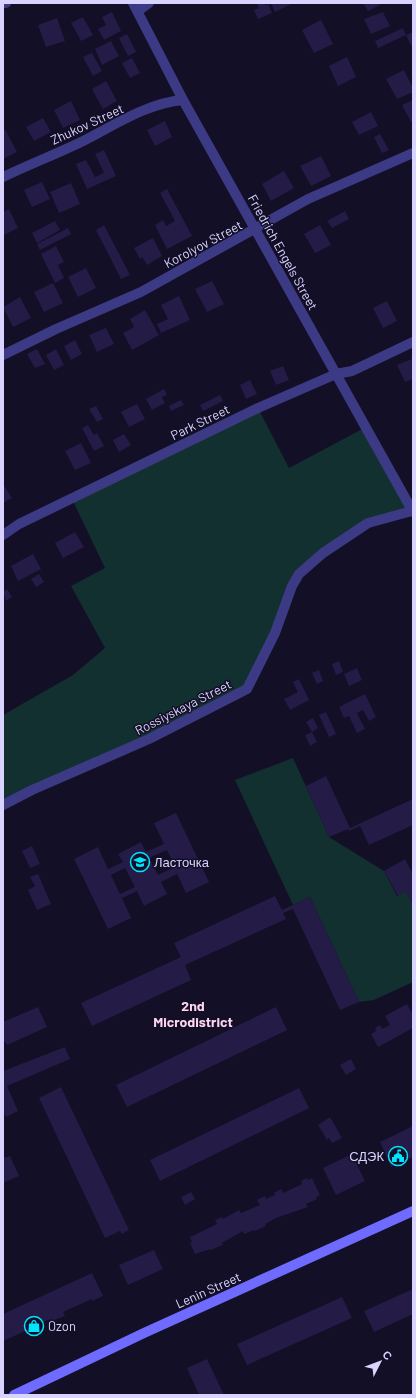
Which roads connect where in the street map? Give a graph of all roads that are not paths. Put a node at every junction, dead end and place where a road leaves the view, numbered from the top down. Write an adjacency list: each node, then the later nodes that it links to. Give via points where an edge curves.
1 (6, 3): 3 (street)
2 (149, 3): 4 (street)
3 (3, 4)
4 (136, 7): 5 (street, Friedrich Engels Street)
5 (183, 100): 7 (street, Zhukov Street, via 164,103 139,113 78,144); 8 (street, Friedrich Engels Street)
6 (413, 153): 8 (street, Korolyov Street, via 308,200)
7 (3, 177)
8 (256, 230): 10 (street, Korolyov Street, via 141,292); 11 (street, Friedrich Engels Street)
9 (413, 342): 11 (street, Park Street, via 352,371)
10 (3, 355)
11 (336, 374): 12 (street, Friedrich Engels Street); 13 (street, Park Street, via 250,412 20,524)
12 (413, 512): 14 (street, Rossiyskaya Street, via 368,522 322,553 299,574 275,633 247,689 149,739)
13 (3, 535)
14 (3, 805)
15 (413, 1211): 16 (street, Lenin Street)
16 (14, 1395)

